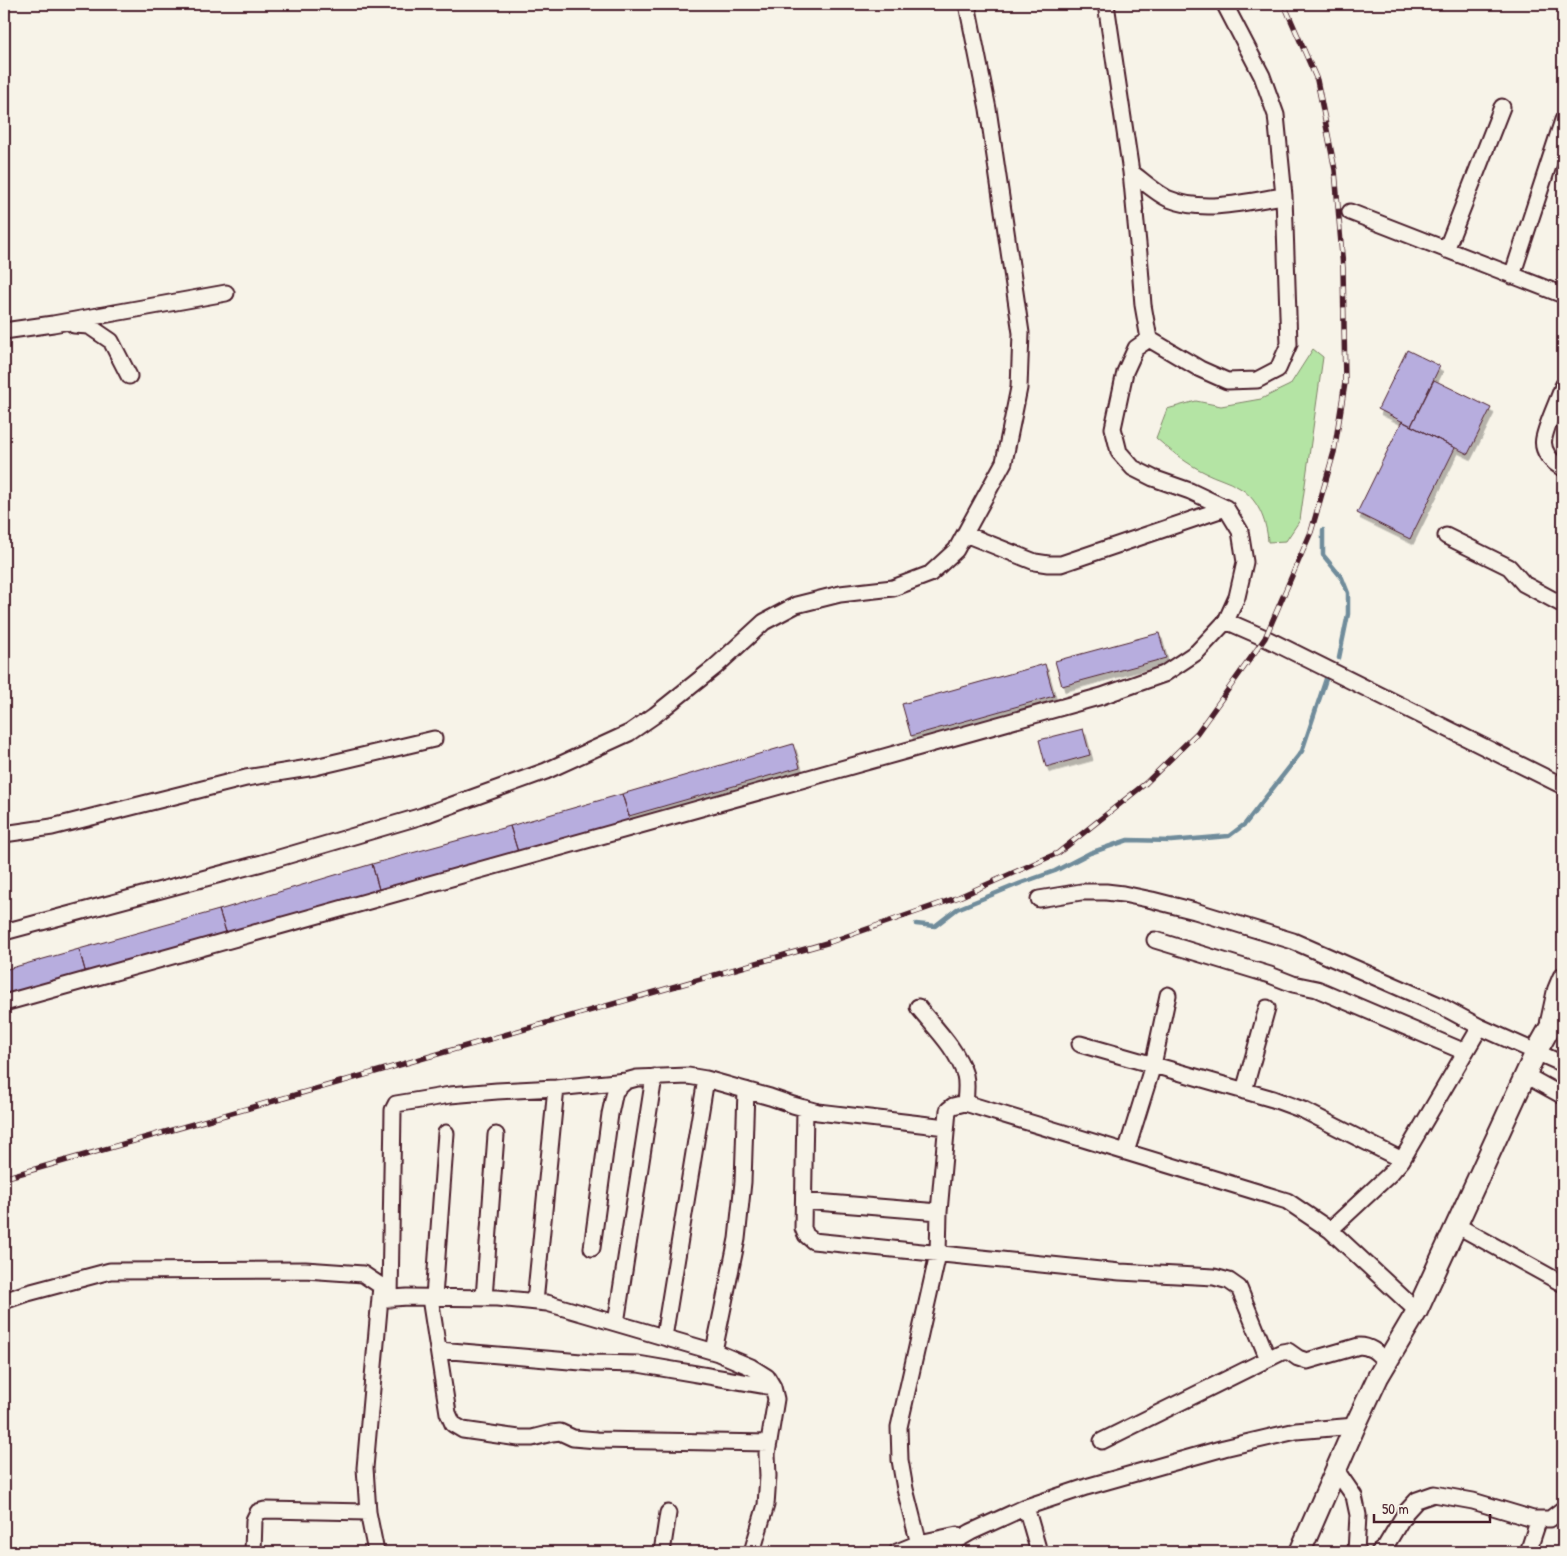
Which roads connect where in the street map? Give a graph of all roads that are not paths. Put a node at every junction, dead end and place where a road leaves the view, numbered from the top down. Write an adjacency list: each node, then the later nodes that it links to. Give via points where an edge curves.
1 (966, 4): 20 (street, via 988,109 1021,333 1020,388 1004,462)
2 (1106, 4): 6 (street)
3 (1225, 5): 7 (street, via 1262,76 1276,115)
4 (1502, 107): 9 (street)
5 (1563, 120): 10 (street)
6 (1131, 172): 7 (street, via 1168,199 1193,206); 15 (street, via 1142,305)
7 (1284, 196): 15 (street, via 1289,344 1278,369 1257,380 1227,381)
8 (1350, 212): 9 (street)
9 (1446, 250): 10 (street)
10 (1512, 276): 12 (street)
11 (226, 293): 13 (street)
12 (1563, 295)
13 (53, 324): 14 (street); 16 (street, via 89,326 111,341)
14 (4, 331)
15 (1149, 339): 19 (street, via 1136,348 1125,372 1113,428 1119,452 1133,468)
16 (129, 376)
17 (1563, 386): 18 (street, via 1544,439 1546,454)
18 (1563, 468)
19 (1226, 508): 20 (street, via 1061,564 1035,562); 23 (street, via 1240,531 1245,562 1237,597)
20 (965, 534): 28 (street, via 956,550 930,574 893,588 840,594 796,605 764,622 715,667 629,733 546,771 422,816 262,863)
21 (1446, 536): 22 (street, via 1509,568 1524,584)
22 (1563, 605)
23 (1226, 621): 25 (street); 32 (street, via 1197,652 1164,674 1102,696)
24 (434, 739): 26 (street, via 315,767 246,778 52,827)
25 (1563, 786)
26 (4, 834)
27 (1039, 899): 36 (street, via 1081,892 1106,892 1203,914 1293,941 1439,1005)
28 (4, 932)
29 (1154, 940): 39 (street, via 1317,989)
30 (1563, 978): 37 (main road)
31 (1168, 995): 42 (street)
32 (4, 1004)
33 (918, 1007): 51 (street, via 947,1042 960,1064 966,1077)
34 (1268, 1008): 49 (street)
35 (1563, 1009): 37 (main road)
36 (1480, 1027): 39 (street); 40 (street)
37 (1549, 1029): 40 (main road)
38 (1080, 1044): 42 (street)
39 (1465, 1052): 57 (street)
40 (1536, 1052): 41 (street); 43 (main road)
41 (1563, 1064)
42 (1153, 1065): 49 (street); 56 (street)
43 (1525, 1074): 50 (street); 60 (main road)
44 (654, 1077): 45 (street); 46 (street); 71 (street)
45 (706, 1079): 48 (street); 72 (street)
46 (626, 1081): 47 (street); 62 (street, via 615,1091 610,1114)
47 (556, 1088): 67 (street, via 450,1095 396,1104 393,1110); 69 (street)
48 (746, 1090): 52 (street); 74 (street, via 743,1182 737,1239)
49 (1244, 1091): 57 (street, via 1303,1110)
50 (1563, 1096)
51 (966, 1103): 53 (street, via 948,1110); 56 (street)
52 (805, 1108): 53 (street); 58 (street)
53 (946, 1127): 59 (street)
54 (446, 1133): 65 (street)
55 (496, 1135): 66 (street)
56 (1126, 1152): 61 (street, via 1287,1201)
57 (1402, 1160): 61 (street)
58 (804, 1202): 59 (street); 63 (street, via 803,1228 813,1241)
59 (940, 1212): 63 (street)
60 (1456, 1225): 64 (street); 70 (main road)
61 (1330, 1230): 70 (street)
62 (592, 1248)
63 (938, 1254): 75 (street, via 1120,1272 1214,1277 1229,1281 1239,1288); 88 (street, via 899,1427 905,1489)
64 (1563, 1284)
65 (432, 1298): 66 (street); 67 (street); 73 (street)
66 (484, 1298): 69 (street)
67 (385, 1299): 68 (street, via 381,1286 363,1274 304,1270 157,1269 110,1271); 84 (street, via 365,1468)
68 (4, 1301)
69 (535, 1302): 71 (street)
70 (1417, 1311): 76 (main road)
71 (616, 1323): 72 (street)
72 (664, 1337): 74 (street)
73 (438, 1350): 77 (street, via 638,1364); 80 (street, via 448,1413 462,1430 519,1438 555,1432 573,1438 597,1440)
74 (714, 1352): 77 (street, via 751,1367 767,1377)
75 (1268, 1359): 76 (street, via 1288,1351 1307,1361 1365,1346); 79 (street)
76 (1387, 1363): 78 (main road)
77 (773, 1386): 80 (street, via 776,1398)
78 (1355, 1426): 81 (main road); 82 (street, via 1296,1431 1224,1448)
79 (1102, 1441)
80 (769, 1443): 92 (street, via 766,1505)
81 (1336, 1470): 96 (main road); 97 (street, via 1354,1496 1358,1516)
82 (1026, 1507): 87 (street); 95 (street)
83 (1563, 1509): 86 (street, via 1550,1519)
84 (368, 1512): 89 (street, via 258,1512 254,1520); 90 (street)
85 (668, 1513): 91 (street)
86 (1539, 1519): 98 (street, via 1434,1494 1417,1500); 99 (street)
87 (971, 1532): 88 (street); 94 (street)
88 (920, 1548): 93 (street)
89 (253, 1552)
90 (376, 1552)
91 (662, 1552)
92 (752, 1552)
93 (896, 1552)
94 (936, 1552)
95 (1039, 1552)
96 (1300, 1552)
97 (1356, 1552)
98 (1379, 1552)
99 (1528, 1552)

